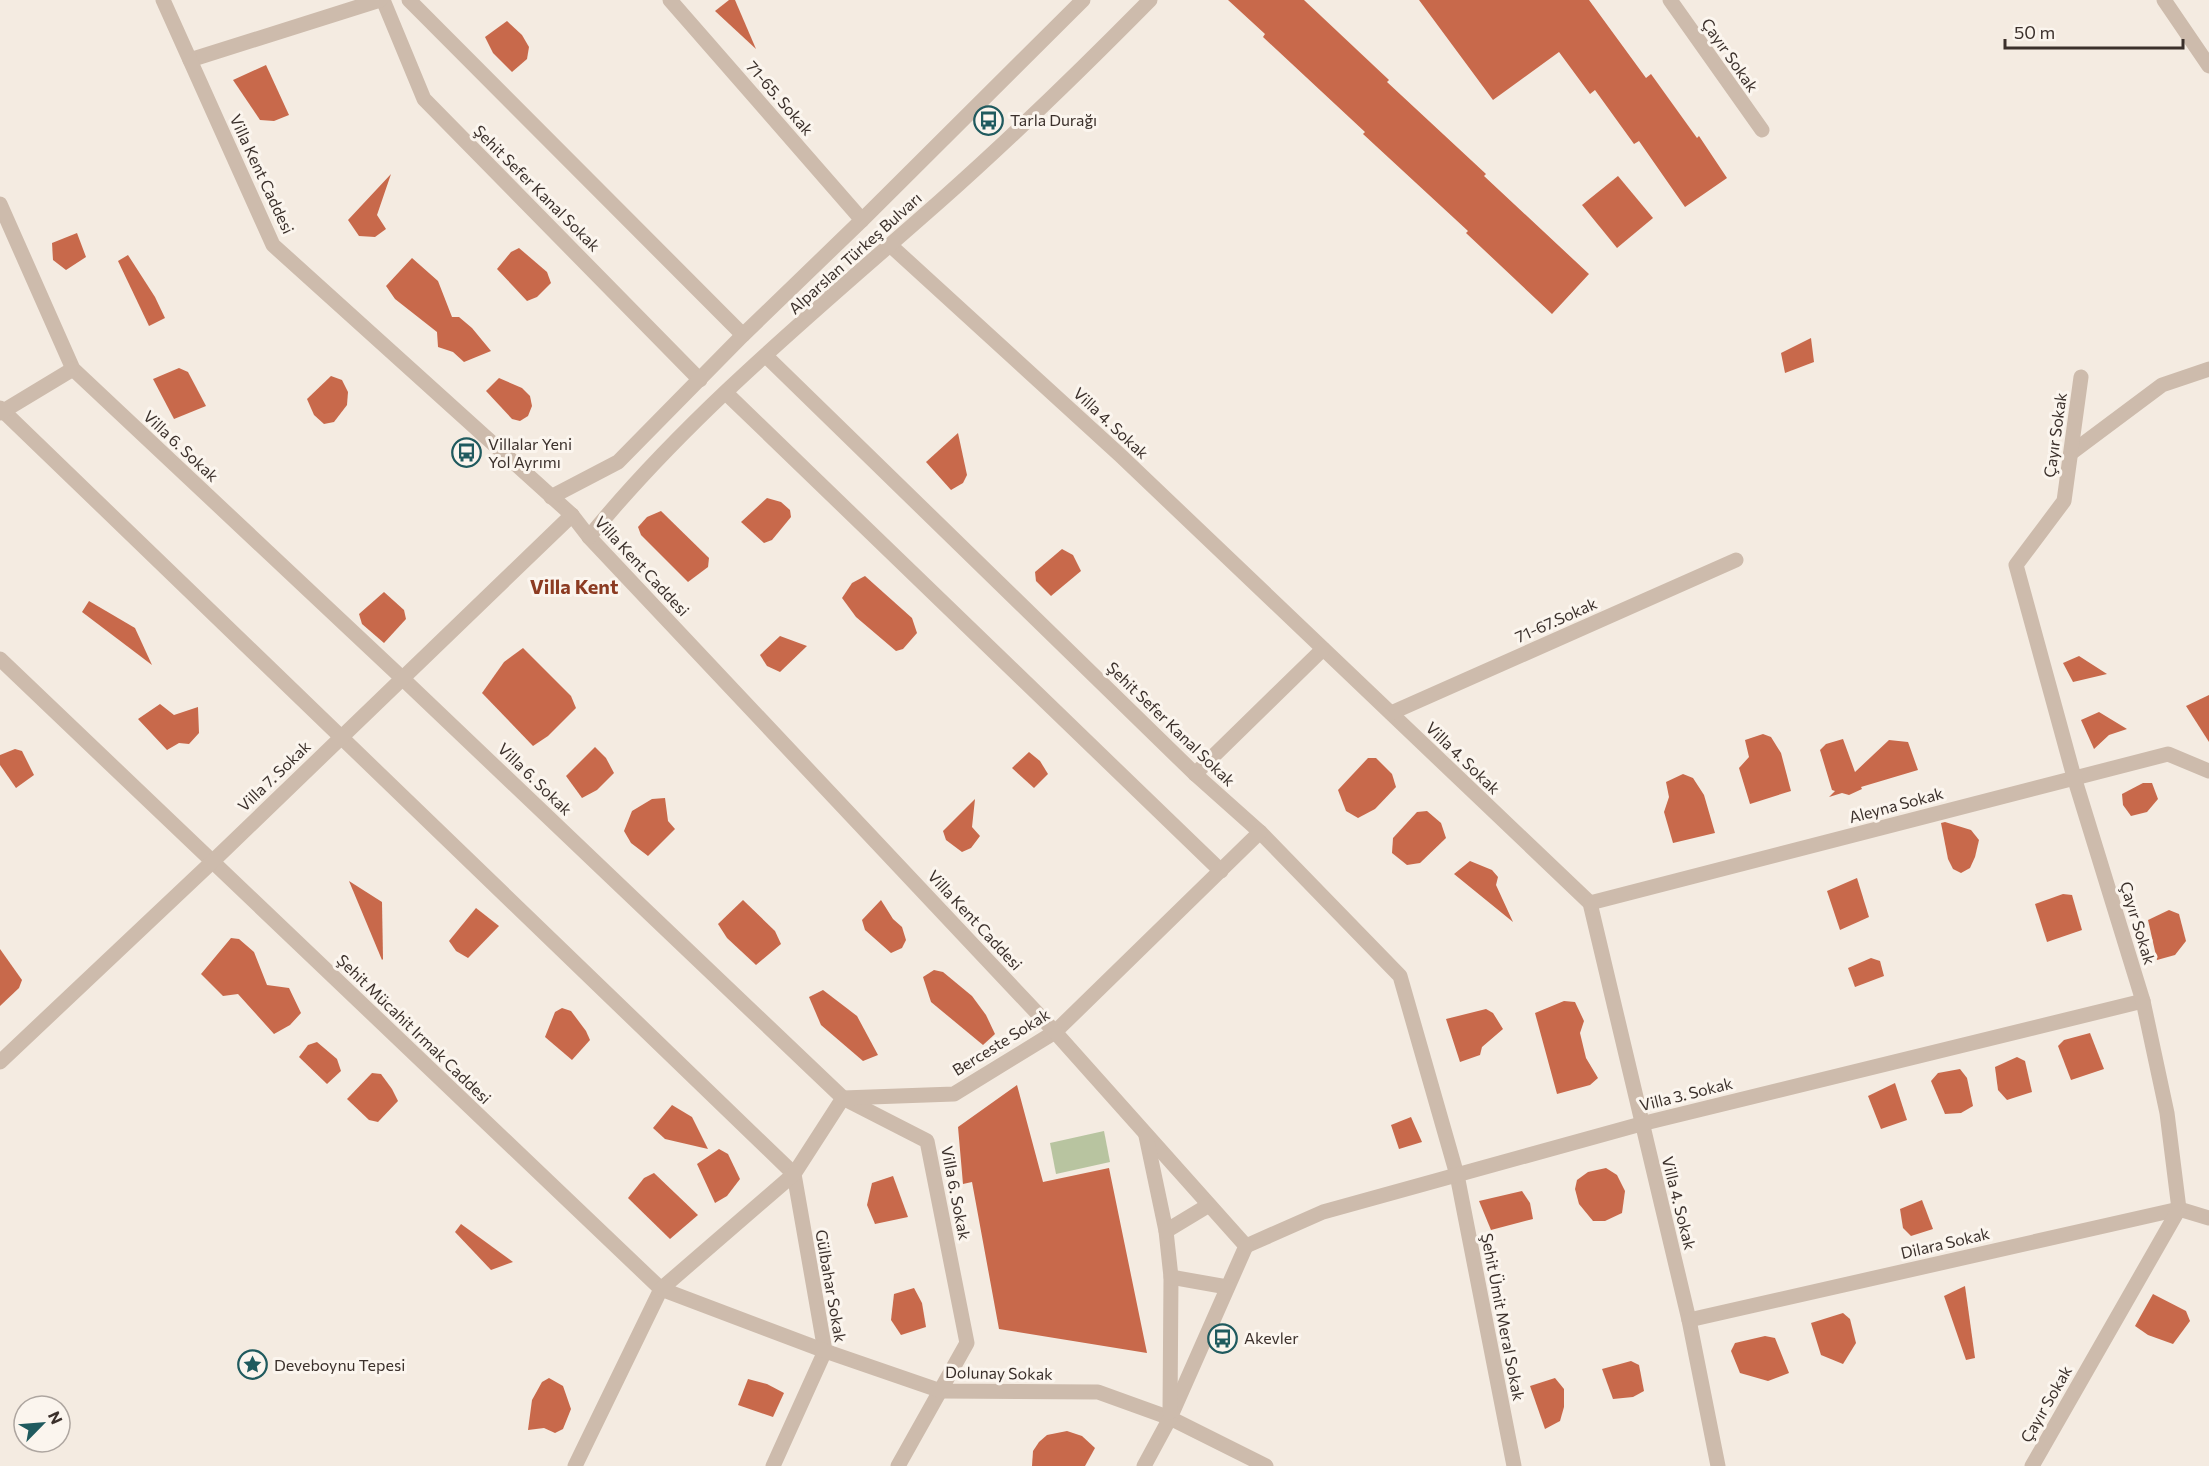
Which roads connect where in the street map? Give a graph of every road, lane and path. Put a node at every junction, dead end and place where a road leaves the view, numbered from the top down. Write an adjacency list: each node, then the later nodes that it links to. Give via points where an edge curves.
1 (163, 0): 9 (street, Villa Kent Caddesi)
2 (381, 0): 9 (street); 20 (street, Şehit Sefer Kanal Sokak, via 424,99)
3 (409, 0): 15 (street)
4 (670, 0): 13 (street, 71-65. Sokak)
5 (1083, 0): 13 (street, Alparslan Türkeş Bulvarı)
6 (1150, 0): 14 (street, Alparslan Türkeş Bulvarı)
7 (1670, 0): 11 (street, Çayır Sokak)
8 (2164, 0): 10 (street)
9 (190, 60): 24 (street, Villa Kent Caddesi, via 273,245)
10 (2209, 66)
11 (1762, 130)
12 (0, 204): 17 (street, Villa 6. Sokak)
13 (862, 220): 15 (street, Alparslan Türkeş Bulvarı)
14 (890, 245): 16 (street, Alparslan Türkeş Bulvarı); 28 (street, Villa 4. Sokak, via 1121,456)
15 (743, 335): 20 (street, Alparslan Türkeş Bulvarı)
16 (766, 356): 21 (street, Alparslan Türkeş Bulvarı); 34 (street, Şehit Sefer Kanal Sokak)
17 (73, 369): 22 (street); 30 (street, Villa 6. Sokak)
18 (2209, 369): 23 (street, via 2162,385)
19 (2081, 377): 23 (street, Çayır Sokak)
20 (700, 380): 24 (street, Alparslan Türkeş Bulvarı, via 618,462)
21 (726, 393): 26 (street, Alparslan Türkeş Bulvarı, via 624,493); 38 (street)
22 (1, 411): 32 (street)
23 (2071, 453): 35 (street, Çayır Sokak, via 2064,501 2016,565)
24 (551, 497): 25 (street, Villa Kent Caddesi)
25 (572, 515): 26 (street, Villa Kent Caddesi); 30 (street, Villa 7. Sokak)
26 (589, 537): 41 (street, Villa Kent Caddesi)
27 (1736, 560): 31 (street, 71-67.Sokak)
28 (1323, 649): 31 (street, Villa 4. Sokak); 34 (street)
29 (0, 659): 37 (street, Şehit Mücahit Irmak Caddesi)
30 (402, 678): 32 (street, Villa 7. Sokak); 43 (street, Villa 6. Sokak)
31 (1390, 713): 39 (street, Villa 4. Sokak)
32 (341, 736): 37 (street, Villa 7. Sokak); 46 (street)
33 (2209, 771): 35 (street, Aleyna Sokak, via 2168,754)
34 (1195, 774): 36 (street, Şehit Sefer Kanal Sokak)
35 (2074, 777): 39 (street, Aleyna Sokak); 40 (street, Çayır Sokak)
36 (1260, 832): 38 (street, Berceste Sokak); 47 (street, Şehit Sefer Kanal Sokak, via 1400,976)
37 (212, 862): 42 (street, Villa 7. Sokak); 55 (street, Şehit Mücahit Irmak Caddesi)
38 (1221, 871): 41 (street, Berceste Sokak)
39 (1590, 903): 44 (street, Villa 4. Sokak)
40 (2143, 1001): 44 (street, Villa 3. Sokak); 49 (street, Çayır Sokak, via 2167,1113)
41 (1056, 1032): 43 (street, Berceste Sokak, via 954,1094); 45 (street, Villa Kent Caddesi)
42 (0, 1062)
43 (843, 1098): 46 (street); 58 (street, Villa 6. Sokak, via 927,1141 967,1343)
44 (1641, 1124): 47 (street, Villa 3. Sokak); 56 (street, Villa 4. Sokak)
45 (1145, 1133): 48 (street, Villa Kent Caddesi); 51 (street, Villa Kent Caddesi)
46 (794, 1174): 55 (street); 57 (street, Gülbahar Sokak)
47 (1457, 1174): 52 (street, Villa 3. Sokak, via 1323,1212); 65 (street, Şehit Ümit Meral Sokak)
48 (1209, 1205): 51 (street); 52 (street, Villa Kent Caddesi)
49 (2179, 1209): 50 (street, Dilara Sokak); 56 (street, Dilara Sokak); 67 (street, Çayır Sokak)
50 (2209, 1218)
51 (1166, 1231): 53 (street, Villa Kent Caddesi)
52 (1245, 1246): 54 (street, Villa Kent Caddesi)
53 (1172, 1277): 54 (street); 59 (street, Villa Kent Caddesi)
54 (1227, 1287): 59 (street, Villa Kent Caddesi)
55 (661, 1289): 57 (street, Dolunay Sokak); 60 (street)
56 (1689, 1320): 66 (street, Villa 4. Sokak)
57 (825, 1351): 58 (street, Dolunay Sokak); 61 (street, Gülbahar Sokak)
58 (941, 1391): 59 (street, Dolunay Sokak, via 1098,1392); 62 (street)
59 (1170, 1418): 63 (street, Villa Kent Caddesi); 64 (street, Dolunay Sokak)
60 (575, 1466)
61 (773, 1466)
62 (898, 1466)
63 (1144, 1466)
64 (1266, 1466)
65 (1514, 1466)
66 (1718, 1466)
67 (2032, 1466)

